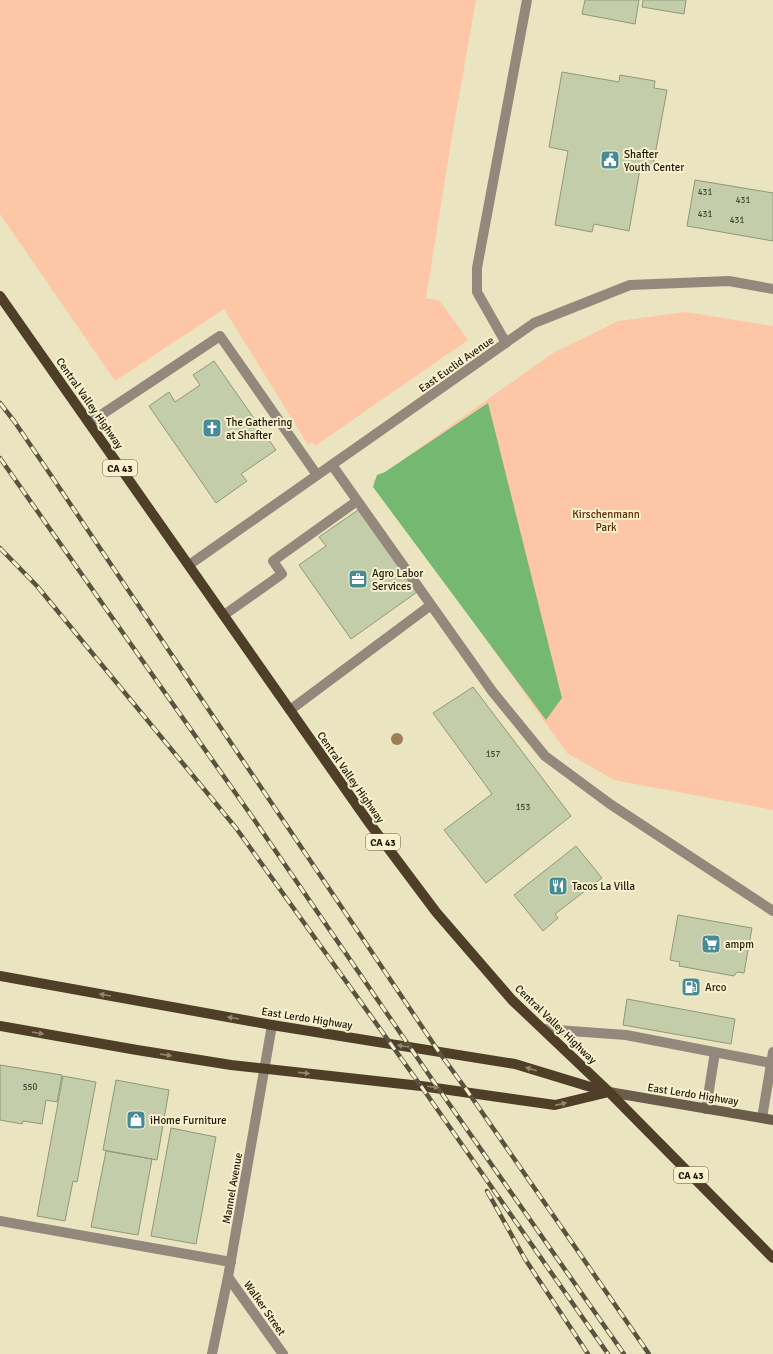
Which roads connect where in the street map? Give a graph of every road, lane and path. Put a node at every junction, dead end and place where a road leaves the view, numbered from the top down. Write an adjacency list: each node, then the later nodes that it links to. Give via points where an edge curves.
1 (527, 0): 4 (street, via 477,268 477,292)
2 (773, 289): 4 (street, East Euclid Avenue, via 729,281 630,285 534,323)
3 (0, 296): 5 (main road, Central Valley Highway / CA 43)
4 (506, 343): 6 (street, East Euclid Avenue)
5 (89, 423): 7 (street, via 220,336); 9 (main road, Central Valley Highway / CA 43)
6 (332, 465): 7 (street, East Euclid Avenue); 8 (street)
7 (317, 476): 9 (street, East Euclid Avenue)
8 (357, 501): 10 (street); 11 (street, via 273,561 282,574)
9 (189, 565): 11 (main road, Central Valley Highway / CA 43)
10 (431, 605): 12 (street); 13 (street, via 492,691 545,756 610,804)
11 (224, 615): 12 (main road, Central Valley Highway / CA 43)
12 (290, 710): 17 (main road, Central Valley Highway / CA 43, via 367,820 436,912 512,1000)
13 (773, 911)
14 (0, 976): 15 (main road, East Lerdo Highway, one-way to 14)
15 (272, 1025): 21 (street, Mannel Avenue); 22 (main road, East Lerdo Highway, one-way to 15, via 515,1064)
16 (0, 1026): 21 (main road, East Lerdo Highway, one-way to 21, via 145,1052)
17 (543, 1029): 18 (street, via 626,1035); 22 (main road, Central Valley Highway / CA 43)
18 (715, 1052): 20 (street); 23 (street)
19 (773, 1052): 20 (street)
20 (771, 1063): 24 (street)
21 (265, 1069): 22 (main road, East Lerdo Highway, one-way to 22, via 421,1086 555,1105); 28 (street, Mannel Avenue)
22 (609, 1092): 23 (main road, East Lerdo Highway); 27 (main road, Central Valley Highway / CA 43)
23 (706, 1109): 24 (main road, East Lerdo Highway)
24 (762, 1118): 25 (main road, East Lerdo Highway)
25 (773, 1120)
26 (0, 1221): 28 (street)
27 (773, 1257)
28 (231, 1262): 29 (street, Mannel Avenue)
29 (228, 1277): 30 (street, Mannel Avenue); 31 (street, Walker Street)
30 (212, 1354)
31 (283, 1354)

